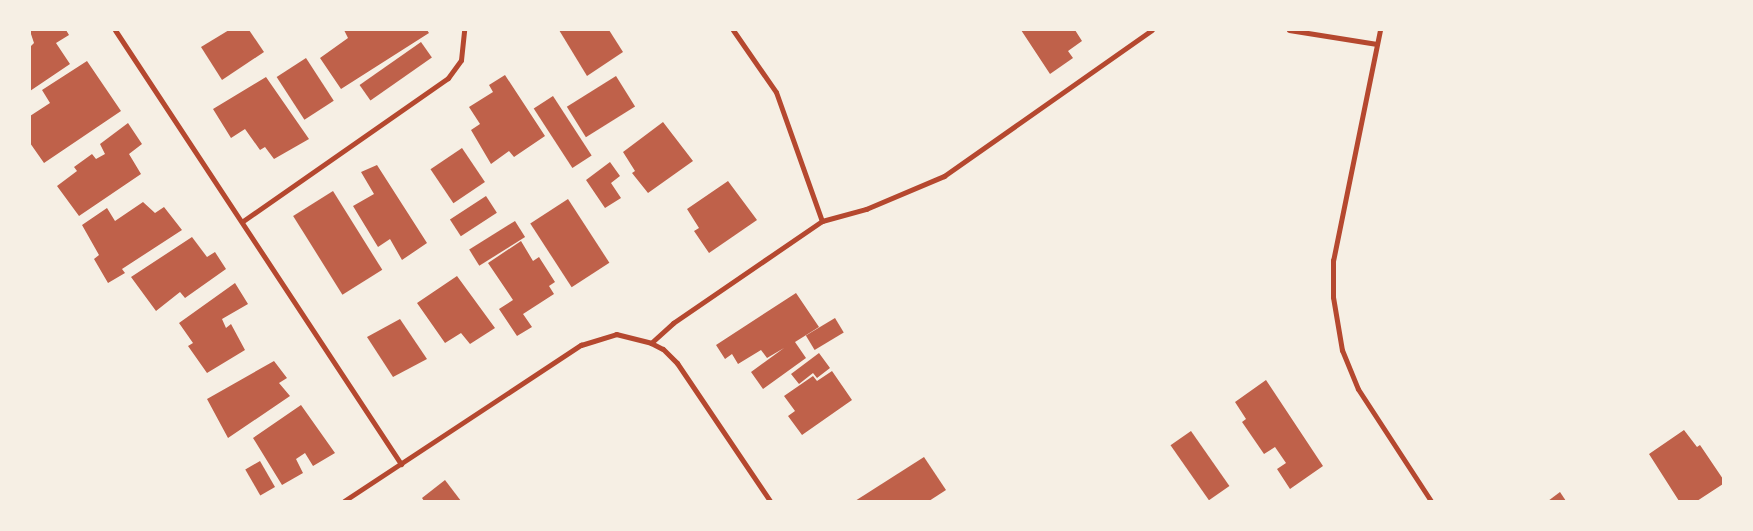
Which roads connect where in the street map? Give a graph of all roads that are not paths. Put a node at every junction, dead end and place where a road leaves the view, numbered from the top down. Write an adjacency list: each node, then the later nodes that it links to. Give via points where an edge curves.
1 (116, 30): 8 (street)
2 (464, 30): 8 (street, via 461,60 448,78)
3 (733, 30): 9 (street, via 776,92)
4 (1152, 30): 9 (street, via 944,176 866,209)
5 (1289, 30): 7 (street)
6 (1380, 30): 7 (street)
7 (1377, 44): 14 (street, via 1333,260 1333,297 1342,350 1358,389)
8 (243, 221): 11 (street)
9 (822, 221): 10 (street, via 673,323)
10 (651, 343): 11 (street, via 616,334 581,345); 13 (street, via 663,349 677,363)
11 (400, 464): 12 (street)
12 (344, 501)
13 (770, 501)
14 (1431, 501)

